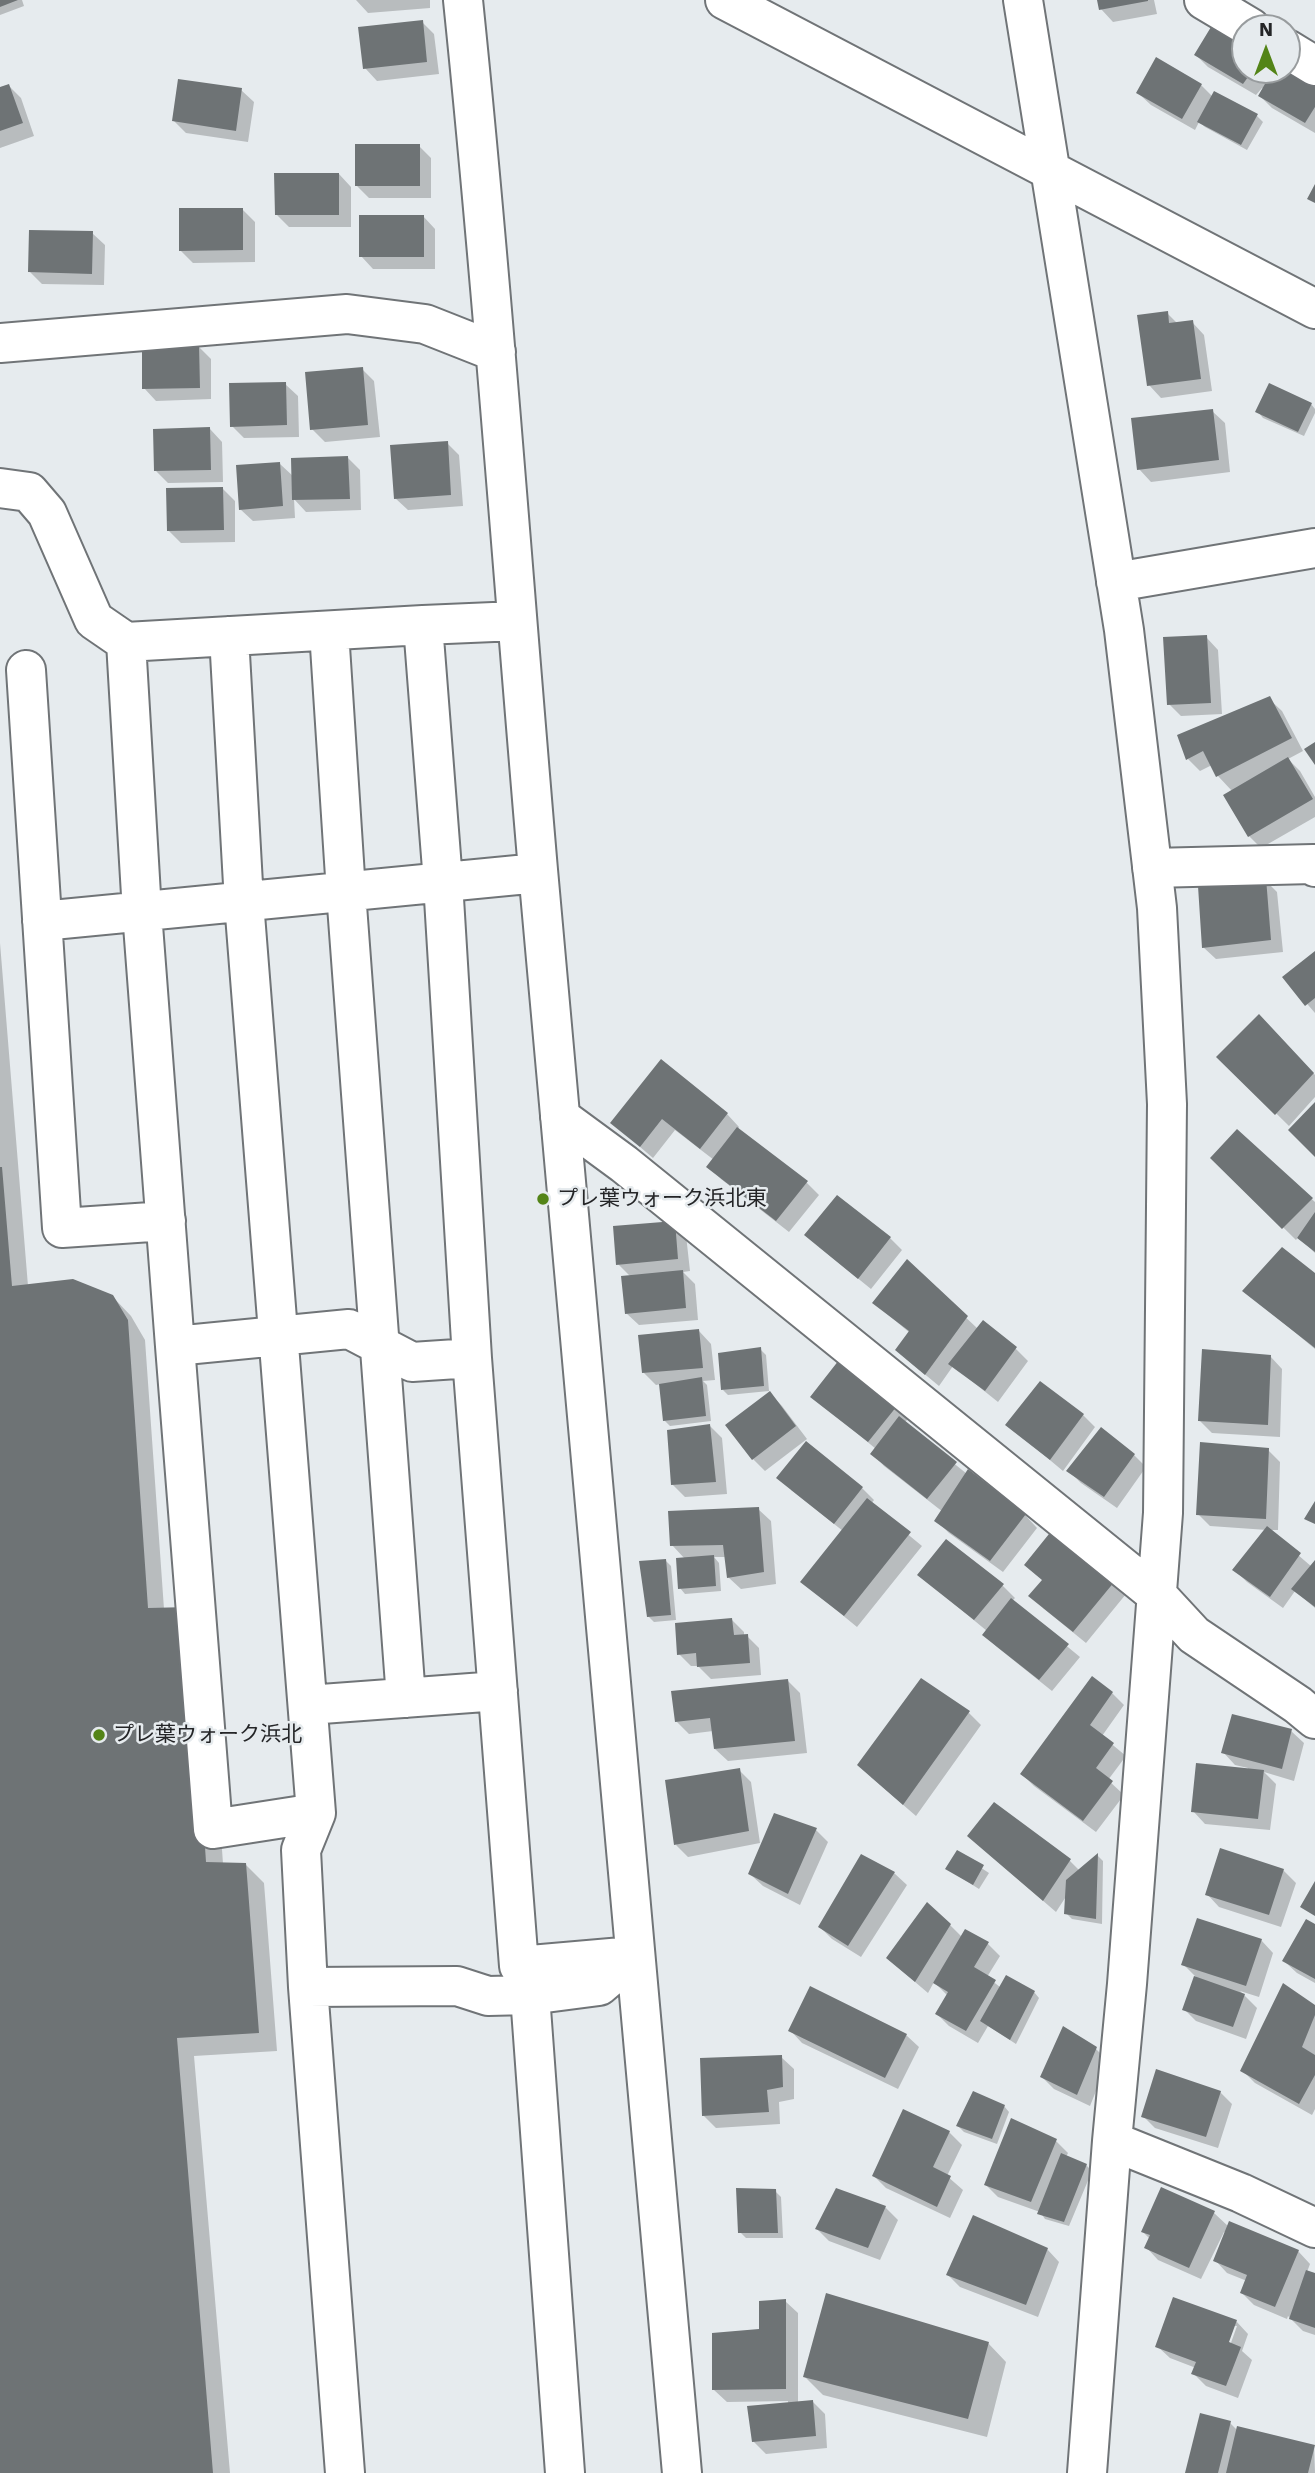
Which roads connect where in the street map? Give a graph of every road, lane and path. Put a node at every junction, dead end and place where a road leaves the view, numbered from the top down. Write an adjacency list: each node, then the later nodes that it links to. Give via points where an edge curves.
1 (463, 0): 9 (street)
2 (725, 0): 6 (street)
3 (1023, 0): 6 (street)
4 (1204, 0): 5 (street)
5 (1231, 16)
6 (1051, 169): 7 (street); 12 (street)
7 (1315, 309)
8 (0, 343): 9 (street, via 347,314 425,324)
9 (496, 352): 13 (street)
10 (0, 488): 17 (street, via 29,492 47,513 94,620)
11 (1315, 548): 12 (street)
12 (1116, 582): 20 (street)
13 (517, 621): 14 (street); 21 (street)
14 (423, 625): 15 (street); 22 (street)
15 (329, 631): 16 (street); 23 (street)
16 (229, 636): 17 (street); 24 (street)
17 (127, 642): 25 (street)
18 (26, 670): 26 (street)
19 (1315, 867): 20 (street)
20 (1152, 868): 33 (street, via 1167,1104 1163,1513)
21 (538, 873): 22 (street); 27 (street)
22 (443, 882): 23 (street); 32 (street)
23 (346, 892): 24 (street); 30 (street)
24 (244, 902): 25 (street); 29 (street)
25 (142, 912): 26 (street); 28 (street)
26 (41, 921): 28 (street, via 62,1228)
27 (560, 1116): 33 (street); 39 (street)
28 (166, 1221): 31 (street)
29 (279, 1337): 30 (street, via 349,1329); 31 (street); 37 (street)
30 (379, 1345): 32 (street, via 412,1362); 35 (street)
31 (175, 1346): 38 (street, via 213,1829)
32 (472, 1358): 34 (street)
33 (1157, 1595): 36 (street, via 1194,1635); 42 (street)
34 (498, 1691): 35 (street); 39 (street, via 519,1966)
35 (406, 1698): 37 (street)
36 (1309, 1703)
37 (308, 1705): 38 (street)
38 (316, 1812): 40 (street, via 301,1850)
39 (634, 1956): 41 (street, via 599,1986); 46 (street)
40 (308, 1987): 41 (street, via 457,1986 488,1997); 44 (street)
41 (530, 1995): 45 (street)
42 (1112, 2141): 43 (street); 47 (street)
43 (1315, 2228)
44 (345, 2473)
45 (565, 2473)
46 (682, 2473)
47 (1087, 2473)

